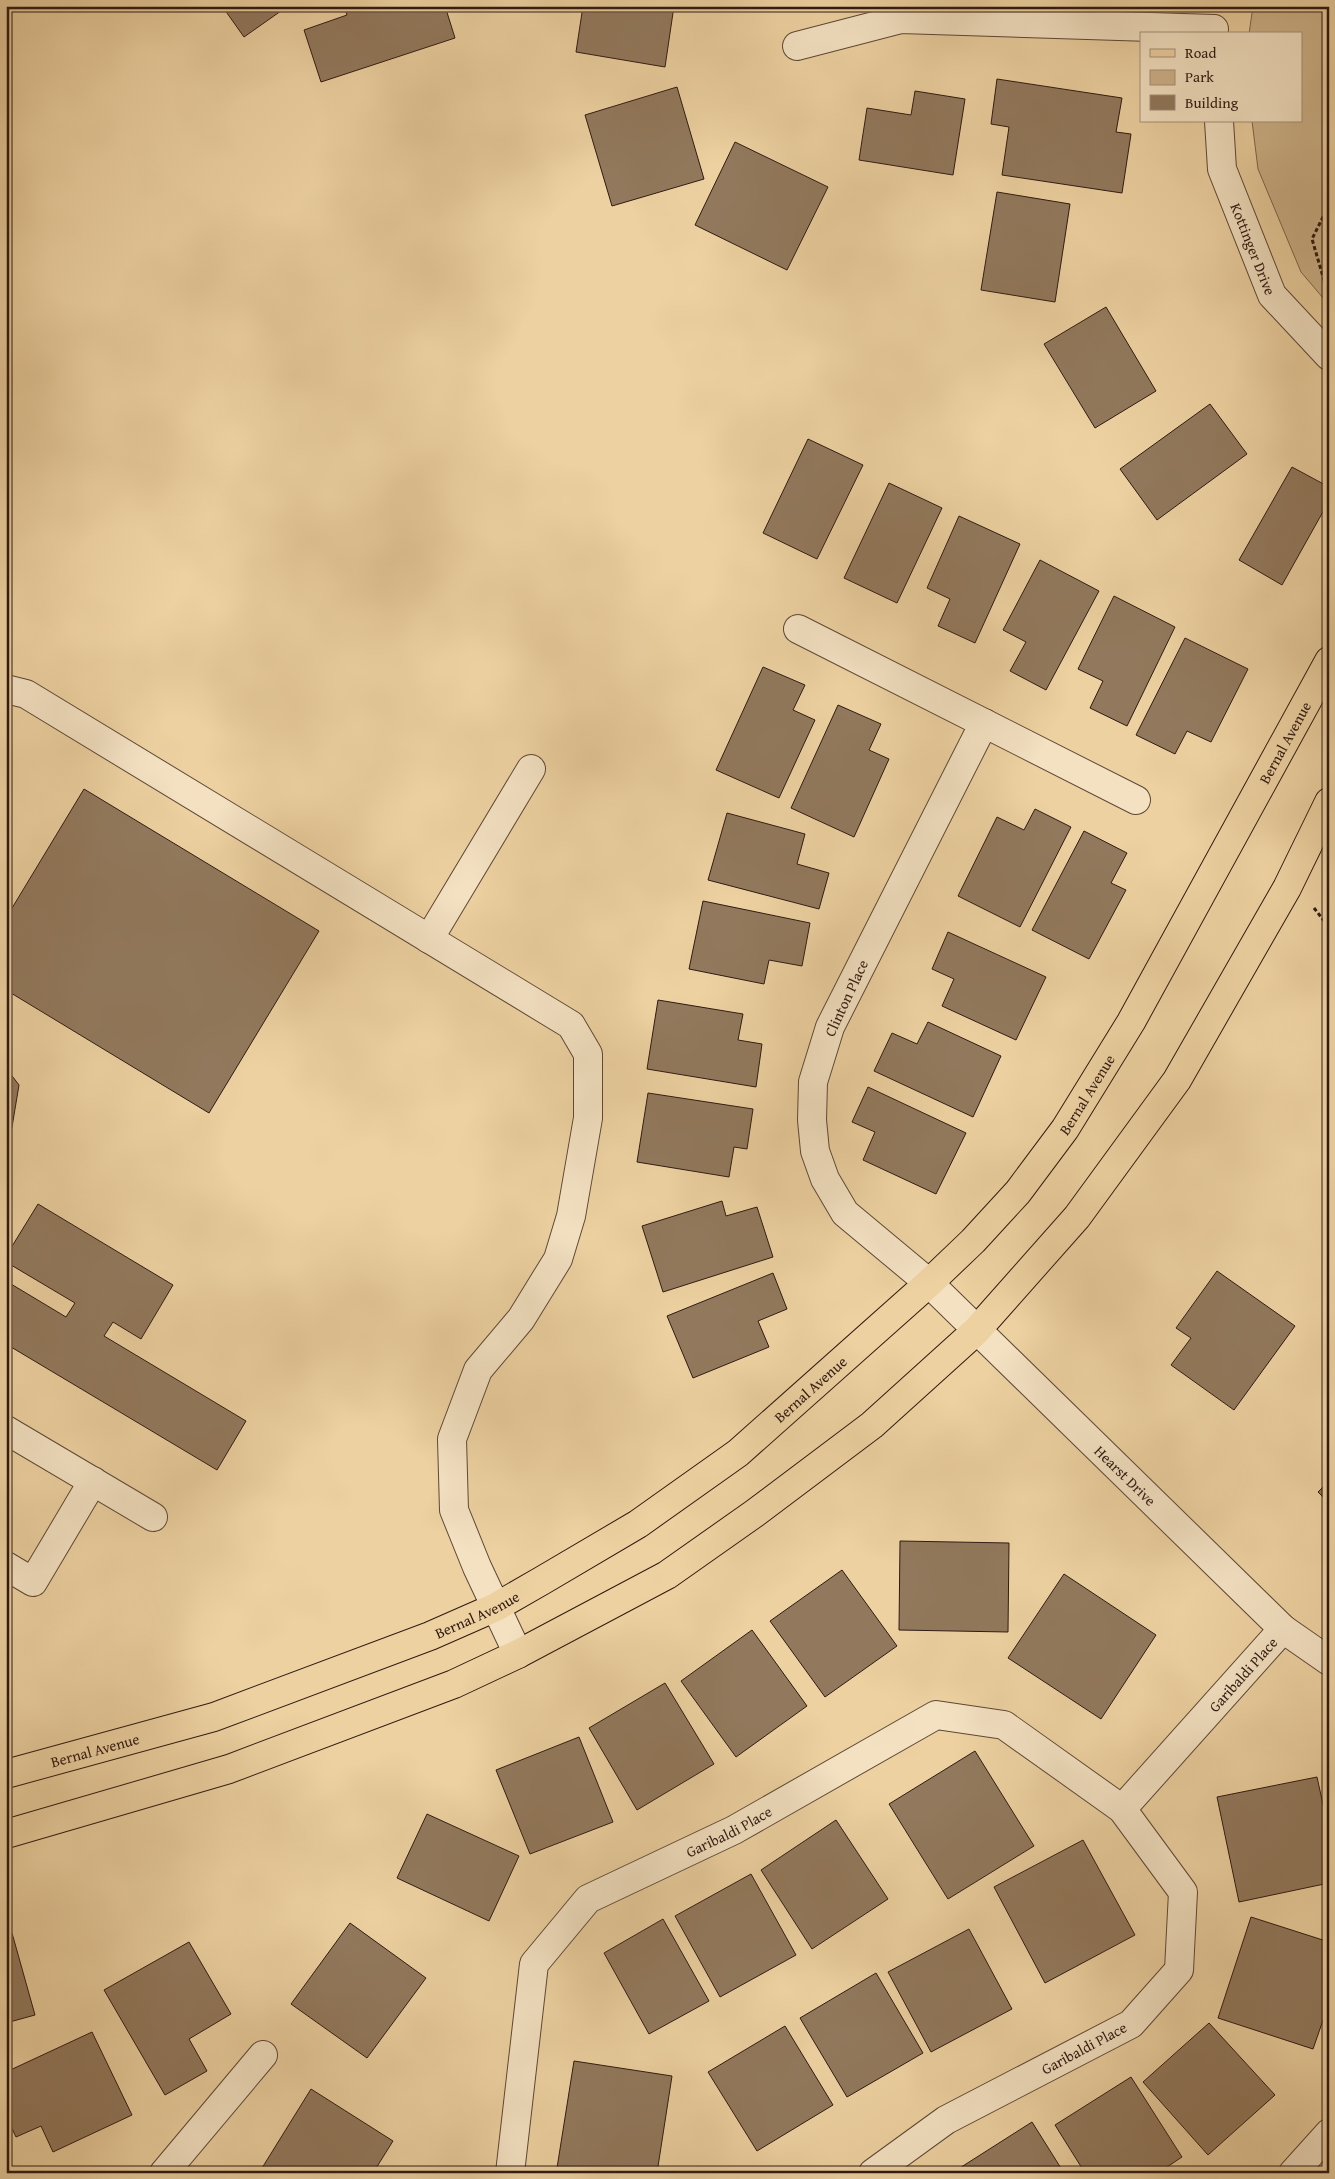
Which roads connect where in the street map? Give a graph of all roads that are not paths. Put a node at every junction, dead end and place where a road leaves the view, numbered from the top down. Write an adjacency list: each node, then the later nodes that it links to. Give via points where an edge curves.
1 (1216, 23): 2 (street, via 901,19)
2 (797, 46)
3 (1219, 122): 4 (street, Kottinger Drive, via 1222,169 1272,295)
4 (1329, 356)
5 (798, 629): 8 (street)
6 (1329, 661): 13 (main road, Bernal Avenue, via 1131,1022 1065,1129 1018,1192)
7 (6, 689): 12 (street, via 26,694)
8 (984, 723): 10 (street); 13 (street, Clinton Place, via 830,1027 813,1082 812,1120 816,1151 825,1180 845,1213)
9 (531, 769): 12 (street)
10 (1136, 800)
11 (1329, 802): 14 (main road, via 1287,888 1177,1080 1077,1218)
12 (429, 939): 19 (street, via 571,1025 588,1054 588,1118 571,1216 558,1258 521,1318 478,1370 452,1439 454,1510)
13 (929, 1283): 14 (street, Hearst Drive); 19 (main road, Bernal Avenue, via 738,1453 638,1524)
14 (976, 1330): 20 (street, Hearst Drive); 21 (main road, via 872,1425 683,1564)
15 (6, 1430): 16 (street)
16 (93, 1481): 17 (street); 18 (street, via 33,1582)
17 (153, 1517)
18 (6, 1566)
19 (496, 1607): 21 (street); 23 (main road, Bernal Avenue, via 430,1636 214,1716)
20 (1283, 1629): 22 (street, Hearst Drive); 24 (street, Garibaldi Place)
21 (518, 1654): 25 (main road, via 454,1684 229,1769)
22 (1329, 1661)
23 (6, 1774)
24 (1122, 1809): 29 (street, Garibaldi Place, via 1004,1725 936,1715 734,1830 588,1899 534,1964); 30 (street, Garibaldi Place, via 1183,1892 1179,1970 1131,2024 946,2120)
25 (6, 1834)
26 (263, 2055): 28 (street)
27 (1329, 2132): 31 (street)
28 (164, 2173)
29 (510, 2173)
30 (873, 2173)
31 (1293, 2173)

